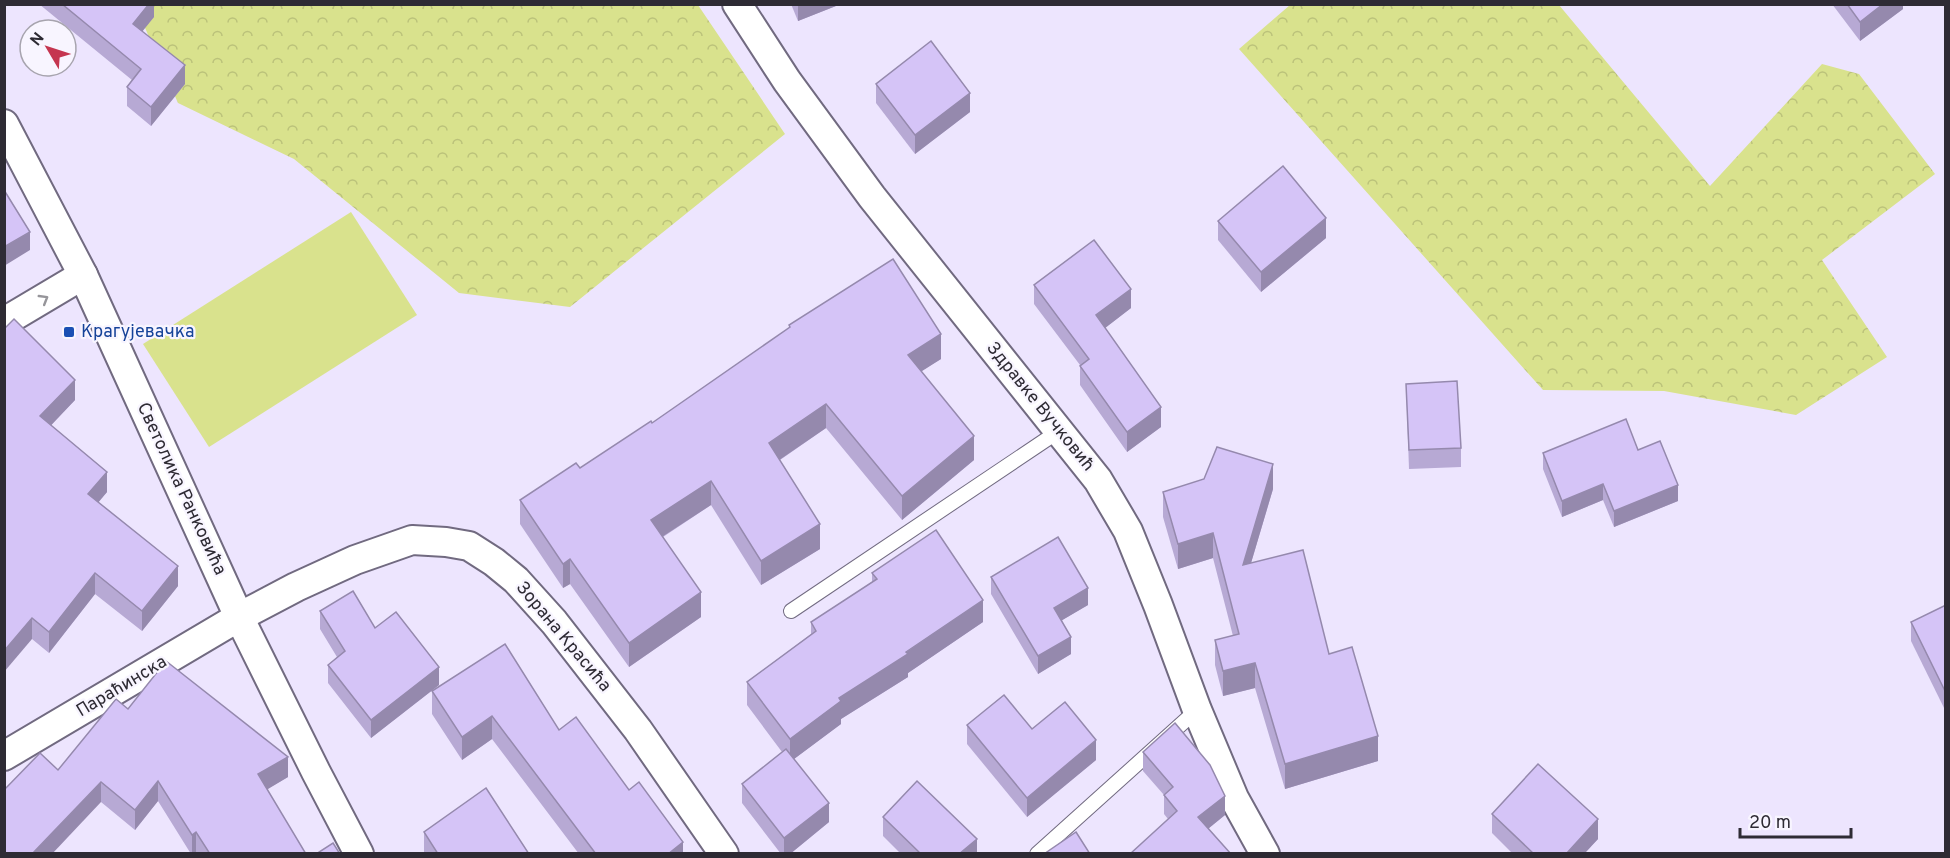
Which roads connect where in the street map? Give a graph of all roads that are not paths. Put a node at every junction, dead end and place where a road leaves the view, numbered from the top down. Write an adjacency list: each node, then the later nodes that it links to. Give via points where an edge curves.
1 (737, 4): 5 (street, Здравке Вучковић, via 787,81 872,197)
2 (4, 124): 3 (street, Светолика Ранковића)
3 (83, 275): 4 (street, one-way to 3); 7 (street, Светолика Ранковића)
4 (4, 322)
5 (1059, 432): 6 (lane); 8 (street, Здравке Вучковић, via 1098,480 1128,531)
6 (791, 611)
7 (239, 617): 9 (street, Параћинска); 10 (street, Светолика Ранковића); 11 (street, Зорана Красића, via 345,564 412,540 469,546 516,580 554,622 638,730)
8 (1197, 710): 12 (lane); 13 (street, Здравке Вучковић, via 1234,798)
9 (4, 756)
10 (359, 854)
11 (724, 854)
12 (1037, 854)
13 (1265, 854)

